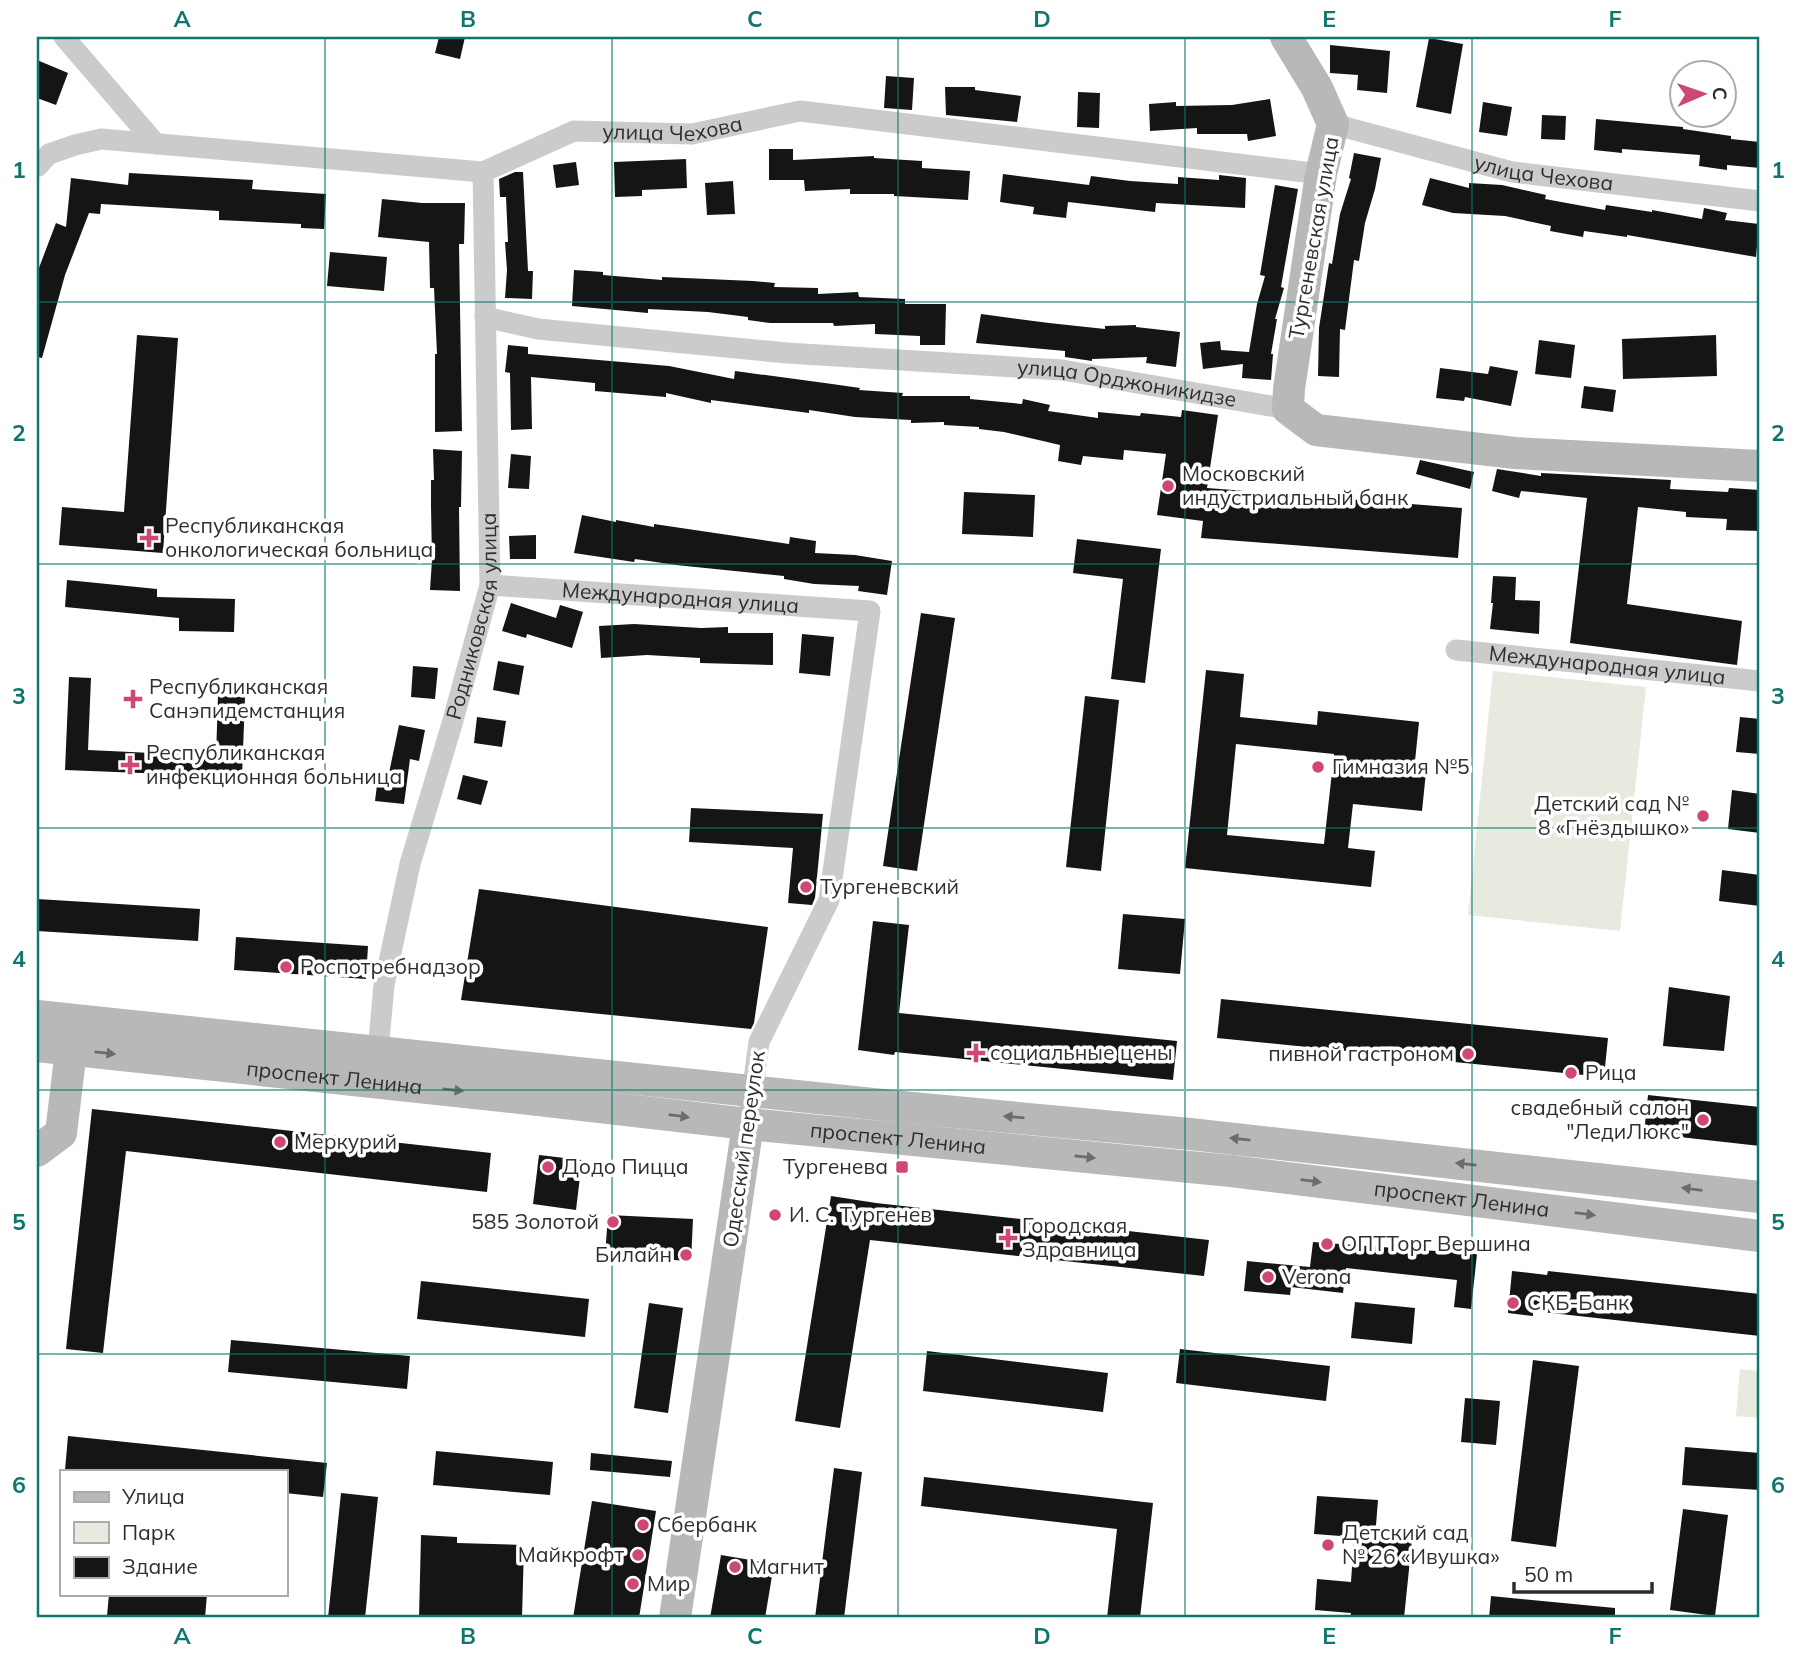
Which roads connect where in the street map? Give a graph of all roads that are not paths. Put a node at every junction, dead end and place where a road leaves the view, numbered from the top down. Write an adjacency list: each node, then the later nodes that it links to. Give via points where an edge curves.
1 (64, 37): 4 (street)
2 (1286, 37): 3 (main road, Тургеневская улица)
3 (1333, 124): 7 (main road, Тургеневская улица); 8 (street, улица Чехова, via 1512,172)
4 (156, 144): 5 (street, улица Чехова, via 101,139 49,154); 6 (street, улица Чехова)
5 (37, 167)
6 (483, 172): 7 (street, улица Чехова, via 573,131 692,134 800,111); 9 (street, Родниковская улица)
7 (1321, 174): 10 (main road, Тургеневская улица)
8 (1760, 201)
9 (485, 317): 10 (street, улица Орджоникидзе, via 538,329 787,353 1062,370); 12 (street, Родниковская улица)
10 (1288, 409): 11 (main road, улица Орджоникидзе, via 1316,430 1529,454)
11 (1760, 466)
12 (490, 585): 13 (street, Международная улица); 19 (street, Родниковская улица, via 410,864 384,985)
13 (870, 611): 20 (street, Одесский переулок, via 829,900 759,1042)
14 (1456, 650): 15 (street, Международная улица)
15 (1760, 681)
16 (37, 1016): 19 (main road, проспект Ленина)
17 (37, 1046): 18 (main road, проспект Ленина)
18 (71, 1050): 21 (main road, проспект Ленина, one-way to 21); 22 (main road, via 61,1133)
19 (378, 1052): 20 (main road, проспект Ленина)
20 (752, 1091): 21 (street, Одесский переулок); 23 (main road, проспект Ленина, one-way to 20, via 1190,1133)
21 (748, 1124): 24 (main road, проспект Ленина, one-way to 24, via 1231,1171); 25 (main road, Одесский переулок)
22 (37, 1151)
23 (1760, 1197)
24 (1760, 1236)
25 (675, 1618)

